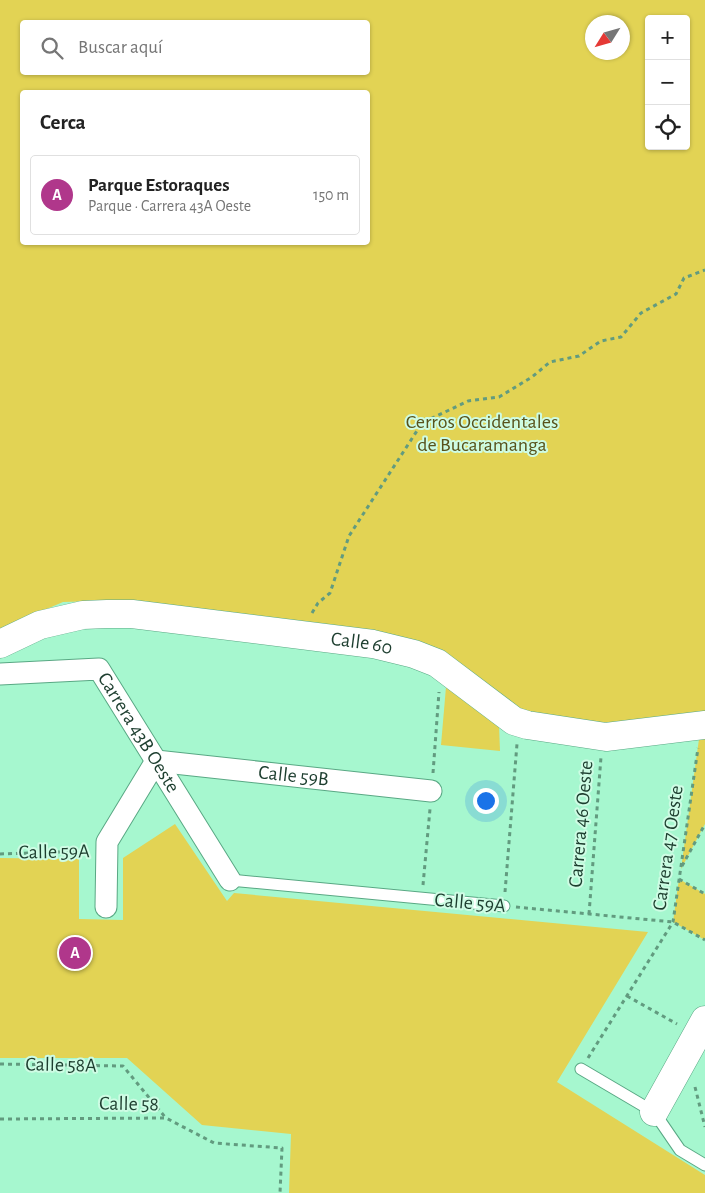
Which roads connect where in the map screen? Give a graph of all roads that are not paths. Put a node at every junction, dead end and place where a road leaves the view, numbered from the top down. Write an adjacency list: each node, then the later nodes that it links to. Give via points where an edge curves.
1 (0, 644): 3 (street, Calle 60, via 40,625 83,615 132,614 373,644 429,660 519,724 603,736)
2 (0, 674): 4 (street, Carrera 43B Oeste, via 99,669)
3 (703, 725)
4 (156, 761): 5 (street, Calle 59B); 6 (street, Carrera 43B Oeste); 8 (street, via 107,842)
5 (431, 791)
6 (230, 880): 7 (lane, Calle 59A)
7 (504, 906)
8 (106, 907)
9 (701, 1028): 11 (street)
10 (581, 1069): 11 (lane)
11 (654, 1112): 12 (lane, via 680,1150)
12 (705, 1165)

